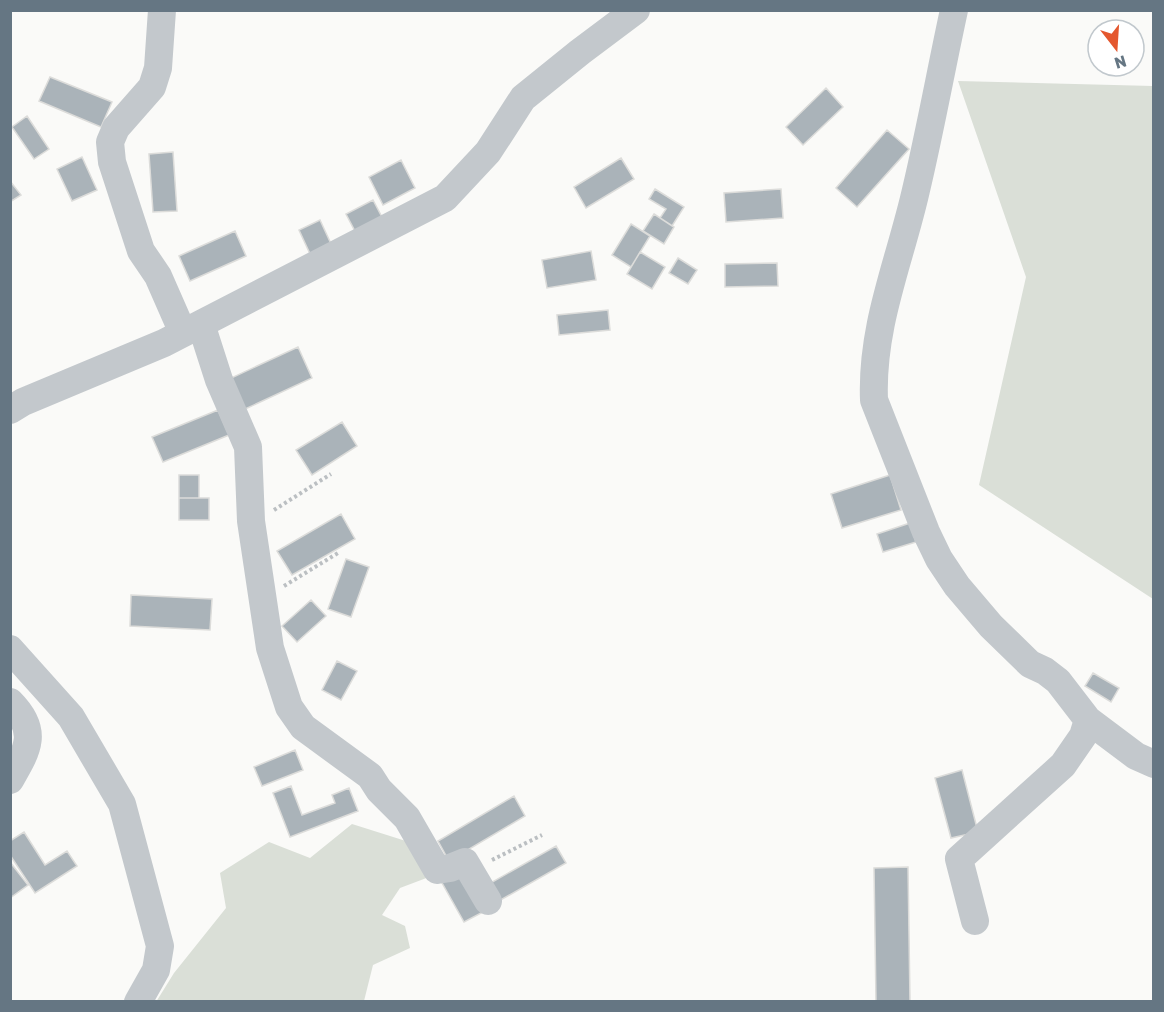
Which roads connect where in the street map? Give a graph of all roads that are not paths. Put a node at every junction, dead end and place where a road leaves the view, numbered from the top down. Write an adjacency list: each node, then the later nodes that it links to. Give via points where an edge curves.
1 (162, 10): 4 (street, via 158,68 152,87 116,128 110,142 112,162 141,251)
2 (636, 10): 4 (street, via 523,98 488,152 445,198)
3 (954, 10): 8 (street, via 916,192 886,294 874,400 926,532 957,586 1030,664 1058,681)
4 (192, 329): 5 (street); 11 (street, via 248,447 251,521 270,648 289,707 303,727 370,776 407,818 437,870 465,862)
5 (10, 410)
6 (10, 649): 13 (street, via 71,717 122,804 160,946 156,970)
7 (10, 702): 10 (street, via 19,710 28,730 27,751)
8 (1088, 720): 9 (street, via 1136,756); 12 (street, via 1083,736 1064,765 959,859)
9 (1154, 764)
10 (10, 780)
11 (488, 901)
12 (975, 921)
13 (138, 1002)

